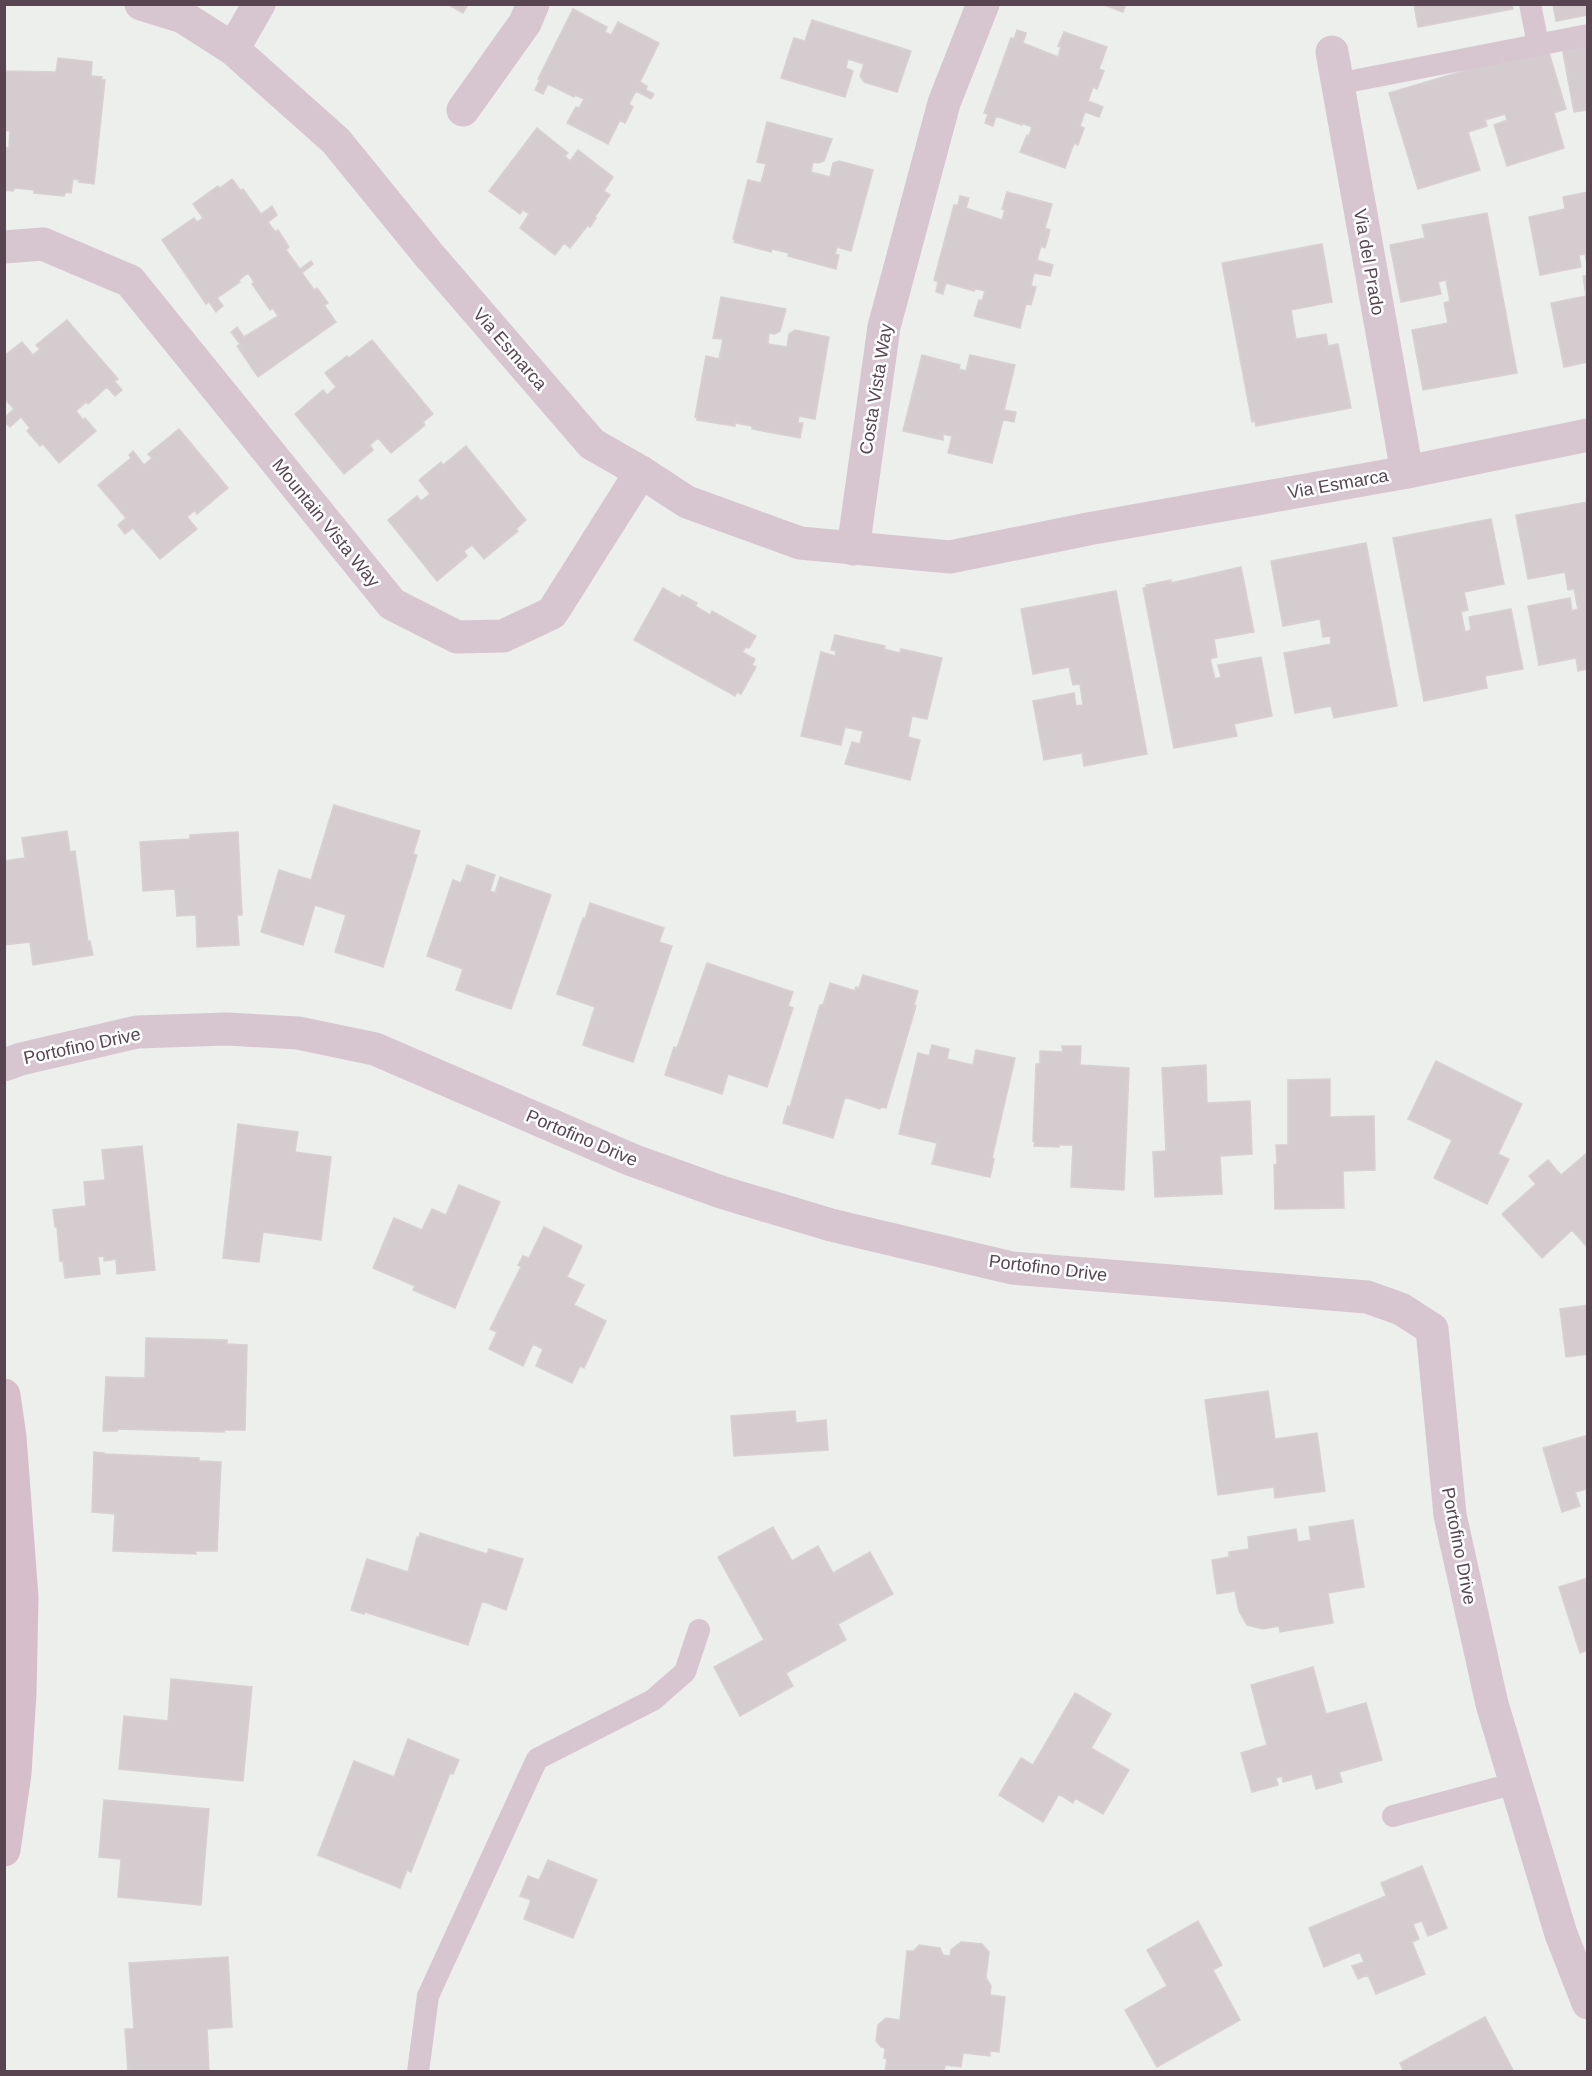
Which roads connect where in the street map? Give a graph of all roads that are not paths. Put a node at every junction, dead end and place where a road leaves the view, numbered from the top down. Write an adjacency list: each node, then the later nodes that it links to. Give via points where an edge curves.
1 (141, 4): 8 (street, via 183,17)
2 (259, 4): 8 (street)
3 (533, 4): 11 (street, via 525,23)
4 (983, 4): 16 (street, Costa Vista Way, via 944,103 884,327)
5 (1530, 4): 7 (lane)
6 (1587, 34): 7 (lane)
7 (1538, 44): 10 (lane)
8 (233, 49): 14 (street, Via Esmarca, via 336,141 592,444)
9 (1332, 52): 10 (street, Via del Prado)
10 (1337, 84): 15 (street, Via del Prado)
11 (464, 110)
12 (4, 247): 14 (street, Mountain Vista Way, via 43,244 130,281 393,604 457,637 503,636 552,613)
13 (1587, 435): 15 (street, Via Esmarca)
14 (641, 472): 16 (street, Via Esmarca, via 687,502 800,543)
15 (1407, 472): 16 (street, Via Esmarca, via 950,557)
16 (853, 549)
17 (4, 1065): 20 (street, Portofino Drive, via 136,1032 227,1029 298,1033 375,1049 632,1160 831,1226 1012,1268 1367,1297 1401,1310 1432,1329 1450,1515 1492,1704)
18 (4, 1395): 22 (main road, via 22,1597 15,1773)
19 (699, 1630): 24 (lane, via 685,1672 653,1700 537,1759 428,1996)
20 (1516, 1783): 21 (lane); 23 (street, Portofino Drive, via 1561,1934)
21 (1394, 1816)
22 (4, 1850)
23 (1587, 2003)
24 (418, 2072)

